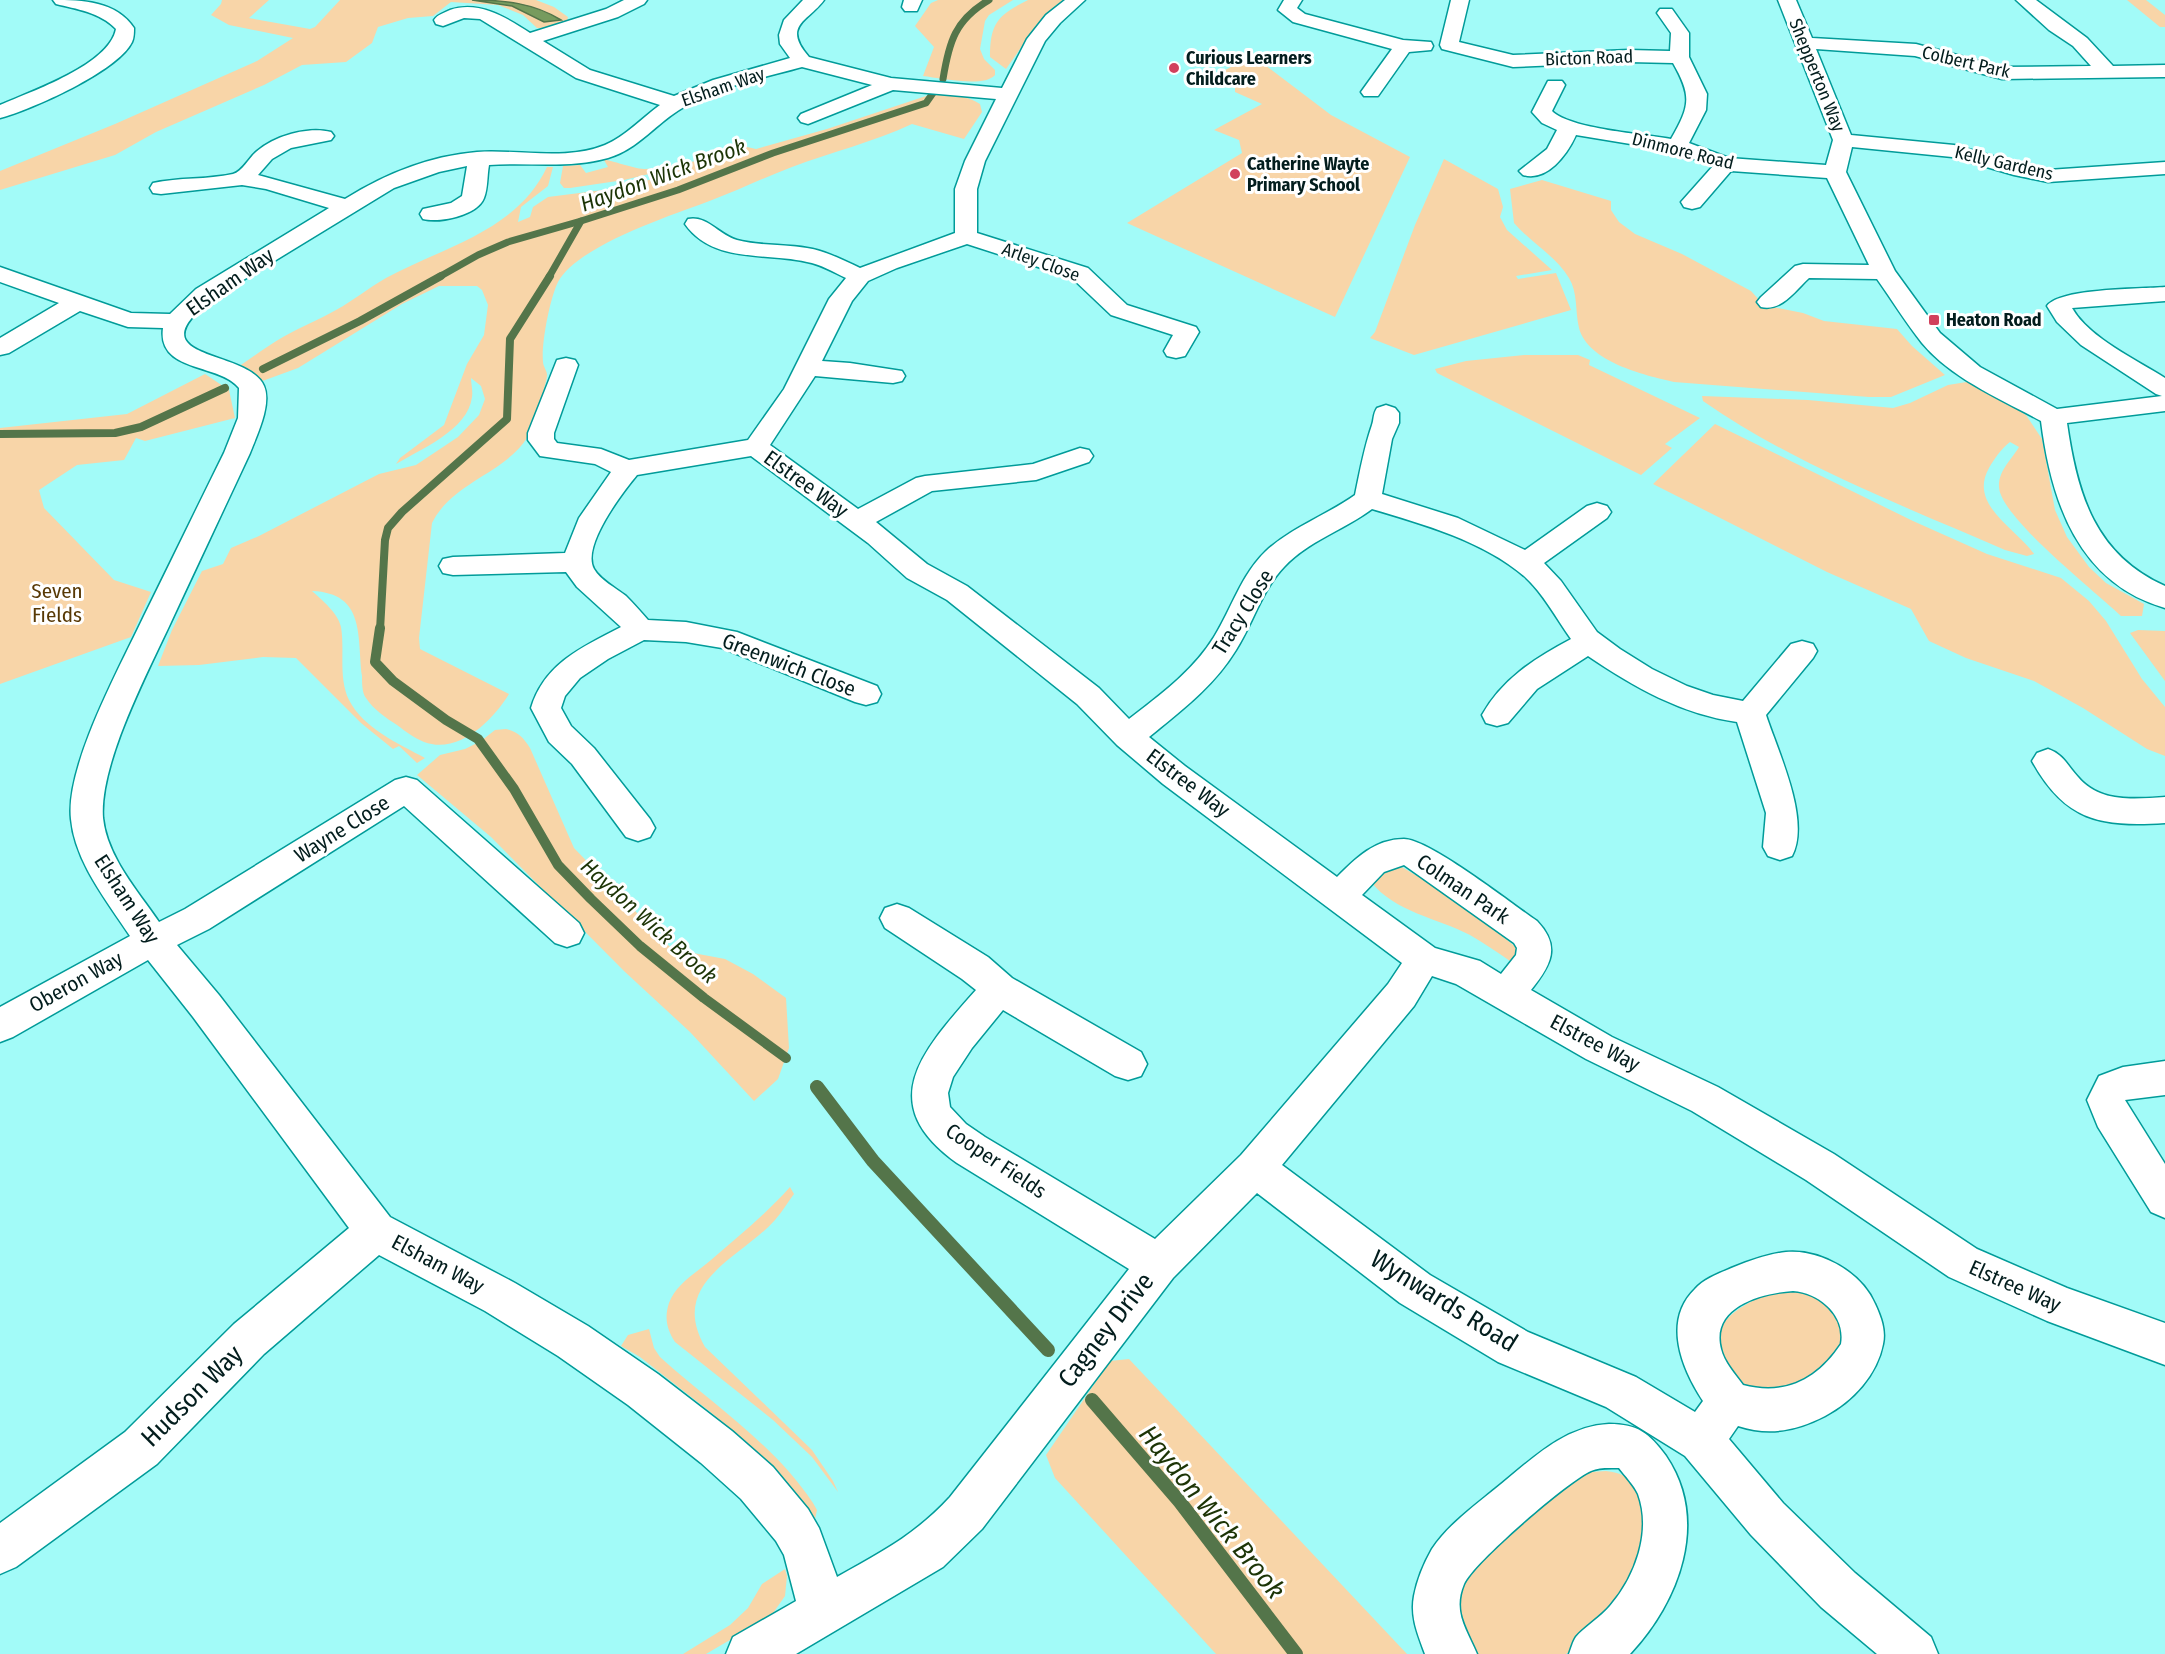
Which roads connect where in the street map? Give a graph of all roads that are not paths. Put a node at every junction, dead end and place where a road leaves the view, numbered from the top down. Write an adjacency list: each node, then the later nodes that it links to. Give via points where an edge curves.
1 (62, 0): 9 (street)
2 (638, 0): 12 (street, via 612,13)
3 (815, 0): 17 (street, via 795,16 788,34 793,52)
4 (1076, 0): 23 (street, via 1036,39)
5 (1293, 0): 15 (street, Bicton Road, via 1287,10 1299,18)
6 (1460, 0): 14 (street)
7 (1786, 0): 13 (street, Shepperton Way)
8 (2025, 0): 19 (street, via 2080,42)
9 (95, 3): 25 (street, via 122,24 125,37 117,51 94,68)
10 (1666, 14): 16 (street, via 1680,33)
11 (443, 20): 12 (street, via 462,12 484,14)
12 (526, 40): 24 (street, via 583,74)
13 (1803, 43): 19 (street, Colbert Park, via 1916,50 2002,73); 29 (street, Shepperton Way)
14 (1449, 45): 15 (street, Bicton Road); 16 (street, Bicton Road, via 1513,61)
15 (1403, 46): 22 (street)
16 (1679, 57): 30 (street, via 1698,94 1693,119)
17 (802, 61): 20 (street); 24 (street, Elsham Way)
18 (2165, 71): 19 (street, Colbert Park)
19 (2108, 72)
20 (891, 84): 23 (street); 26 (street)
21 (1555, 85): 27 (street, Dinmore Road, via 1542,112)
22 (1371, 92)
23 (1007, 94): 42 (street, via 968,178 964,203)
24 (676, 103): 31 (street, Elsham Way, via 624,145 599,154)
25 (0, 112)
26 (808, 118)
27 (1568, 128): 30 (street, Dinmore Road); 34 (street, via 1561,147)
28 (324, 136): 36 (street, via 287,134)
29 (1843, 140): 33 (street, Kelly Gardens, via 1954,151 2048,176); 35 (street, Shepperton Way)
30 (1677, 146): 32 (street, Dinmore Road)
31 (479, 158): 39 (street, Elsham Way, via 418,171 386,183); 40 (street, via 469,203 456,210)
32 (1726, 164): 35 (street, Dinmore Road); 38 (street)
33 (2165, 168)
34 (1530, 171)
35 (1835, 172): 43 (street)
36 (242, 178): 37 (street); 39 (street)
37 (161, 188)
38 (1692, 202)
39 (345, 206): 49 (street, Elsham Way, via 204,294)
40 (431, 214)
41 (696, 224): 45 (street, via 708,236 728,244 811,256)
42 (966, 237): 45 (street, Elstree Way); 51 (street, Arley Close, via 1080,273 1119,310 1187,332)
43 (1884, 272): 48 (street, via 1803,271); 58 (street, via 1944,351 1971,372)
44 (0, 274): 47 (street)
45 (860, 276): 53 (street, Elstree Way, via 841,299)
46 (2165, 294): 55 (street, via 2068,301 2058,306 2067,319 2109,355)
47 (78, 302): 49 (street, via 128,320); 50 (street)
48 (1769, 302)
49 (176, 321): 83 (street, Elsham Way, via 174,338 183,353 238,373 252,387 250,418 239,447 122,694 94,767 88,796 87,819 99,857)
50 (0, 348)
51 (1176, 351)
52 (566, 365): 61 (street, via 541,433 544,446 556,452 602,457)
53 (807, 368): 54 (street); 59 (street, Elstree Way)
54 (893, 376)
55 (2165, 389)
56 (2165, 403): 58 (street)
57 (1386, 413): 62 (street)
58 (2053, 417): 68 (street, via 2058,458 2087,537 2118,573 2136,586)
59 (756, 447): 61 (street); 64 (street, Elstree Way)
60 (1080, 456): 64 (street, via 1036,472 925,484)
61 (628, 469): 65 (street, via 589,526)
62 (1368, 499): 66 (street, via 1454,526); 75 (street, Tracy Close, via 1267,568 1215,659)
63 (1598, 512): 66 (street)
64 (857, 522): 75 (street, Elstree Way, via 917,572 957,593 1014,637 1088,696)
65 (576, 562): 67 (street); 69 (street, via 581,572)
66 (1525, 563): 70 (street)
67 (453, 566)
68 (2165, 598)
69 (640, 630): 72 (street, Greenwich Close, via 727,639); 78 (street, Greenwich Close, via 562,676 550,692 546,708 560,734 583,756)
70 (1589, 642): 73 (street, via 1629,670 1673,693 1713,707); 74 (street, via 1535,672)
71 (1802, 651): 73 (street)
72 (866, 694)
73 (1750, 713): 79 (street, via 1782,813)
74 (1497, 715)
75 (1128, 737): 80 (street, Elstree Way)
76 (2048, 761): 77 (street, via 2069,789 2093,805 2118,812)
77 (2165, 810)
78 (638, 828)
79 (1780, 848)
80 (1340, 896): 84 (street, Elstree Way); 86 (street, Colman Park, via 1382,856 1394,852 1416,855 1531,939 1533,957)
81 (897, 918): 85 (street, via 975,968)
82 (567, 933): 83 (street, Wayne Close, via 406,789 197,919)
83 (153, 941): 87 (street, Oberon Way); 92 (street, Elsham Way)
84 (1424, 959): 86 (street, Elstree Way, via 1467,972); 90 (street, Cagney Drive, via 1401,995)
85 (999, 989): 88 (street); 93 (street, Cooper Fields, via 971,1020 934,1076 930,1097 936,1119 977,1154)
86 (1506, 994): 94 (street, Elstree Way, via 1599,1048 1705,1099 1820,1167 1963,1263 2062,1307)
87 (0, 1026)
88 (1128, 1064)
89 (2165, 1078): 91 (street, via 2112,1088 2106,1100)
90 (1255, 1168): 93 (street, Cagney Drive); 96 (street, Wynwards Road, via 1415,1289 1513,1347)
91 (2165, 1199)
92 (376, 1230): 99 (street, Hudson Way, via 249,1339 141,1448); 100 (street, Elsham Way, via 413,1254 500,1297 595,1355 656,1397 729,1456 759,1484 793,1526)
93 (1159, 1264): 100 (street, Cagney Drive, via 947,1534 927,1551)
94 (2165, 1344)
95 (1729, 1402): 97 (street)
96 (1649, 1407): 97 (street, Wynwards Road); 98 (street)
97 (1701, 1440): 104 (street, Wynwards Road, via 1767,1519 1838,1590)
98 (1629, 1447): 102 (street, via 1611,1445 1587,1450 1566,1462 1449,1562 1435,1605 1446,1645); 103 (street, via 1658,1486 1667,1533 1649,1587 1635,1613)
99 (0, 1551)
100 (822, 1611): 101 (street, Cagney Drive)
101 (750, 1654)
102 (1453, 1654)
103 (1593, 1654)
104 (1914, 1654)

